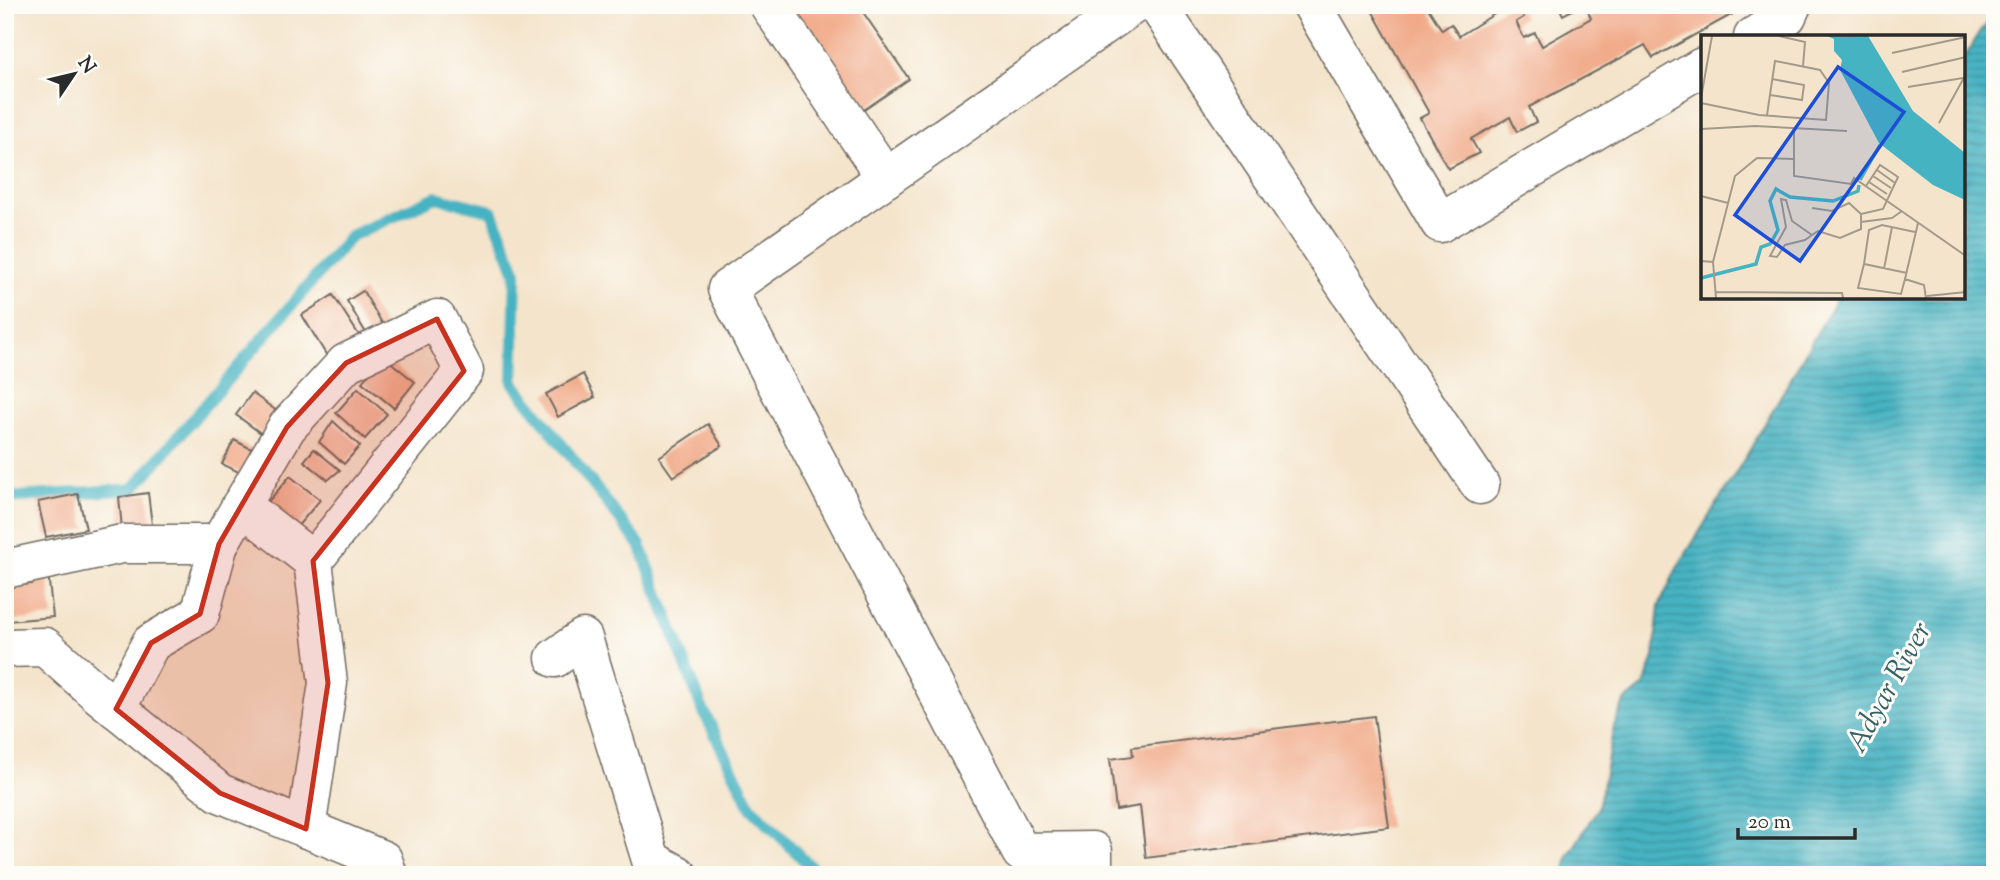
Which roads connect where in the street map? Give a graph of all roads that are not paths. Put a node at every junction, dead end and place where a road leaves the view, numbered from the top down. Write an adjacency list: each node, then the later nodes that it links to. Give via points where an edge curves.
1 (769, 5): 8 (street)
2 (1133, 5): 8 (street)
3 (1157, 5): 9 (street)
4 (1312, 5): 7 (street, via 1440,223)
5 (1792, 5): 6 (street, via 1787,16)
6 (1756, 35)
7 (1701, 67)
8 (886, 178): 18 (street, via 727,289 1021,852)
9 (1480, 485)
10 (242, 505): 11 (street); 12 (street); 12 (street, via 287,427 346,363 437,319 464,371)
11 (219, 544): 13 (street, via 122,544); 16 (street, via 200,614 151,643)
12 (313, 561): 17 (street, via 328,683)
13 (5, 569)
14 (5, 648): 16 (street, via 45,647)
15 (555, 657): 20 (street, via 583,638 651,860)
16 (116, 709): 17 (street, via 220,793)
17 (306, 829): 19 (street, via 383,860)
18 (1093, 863)
19 (388, 875)
20 (678, 875)

